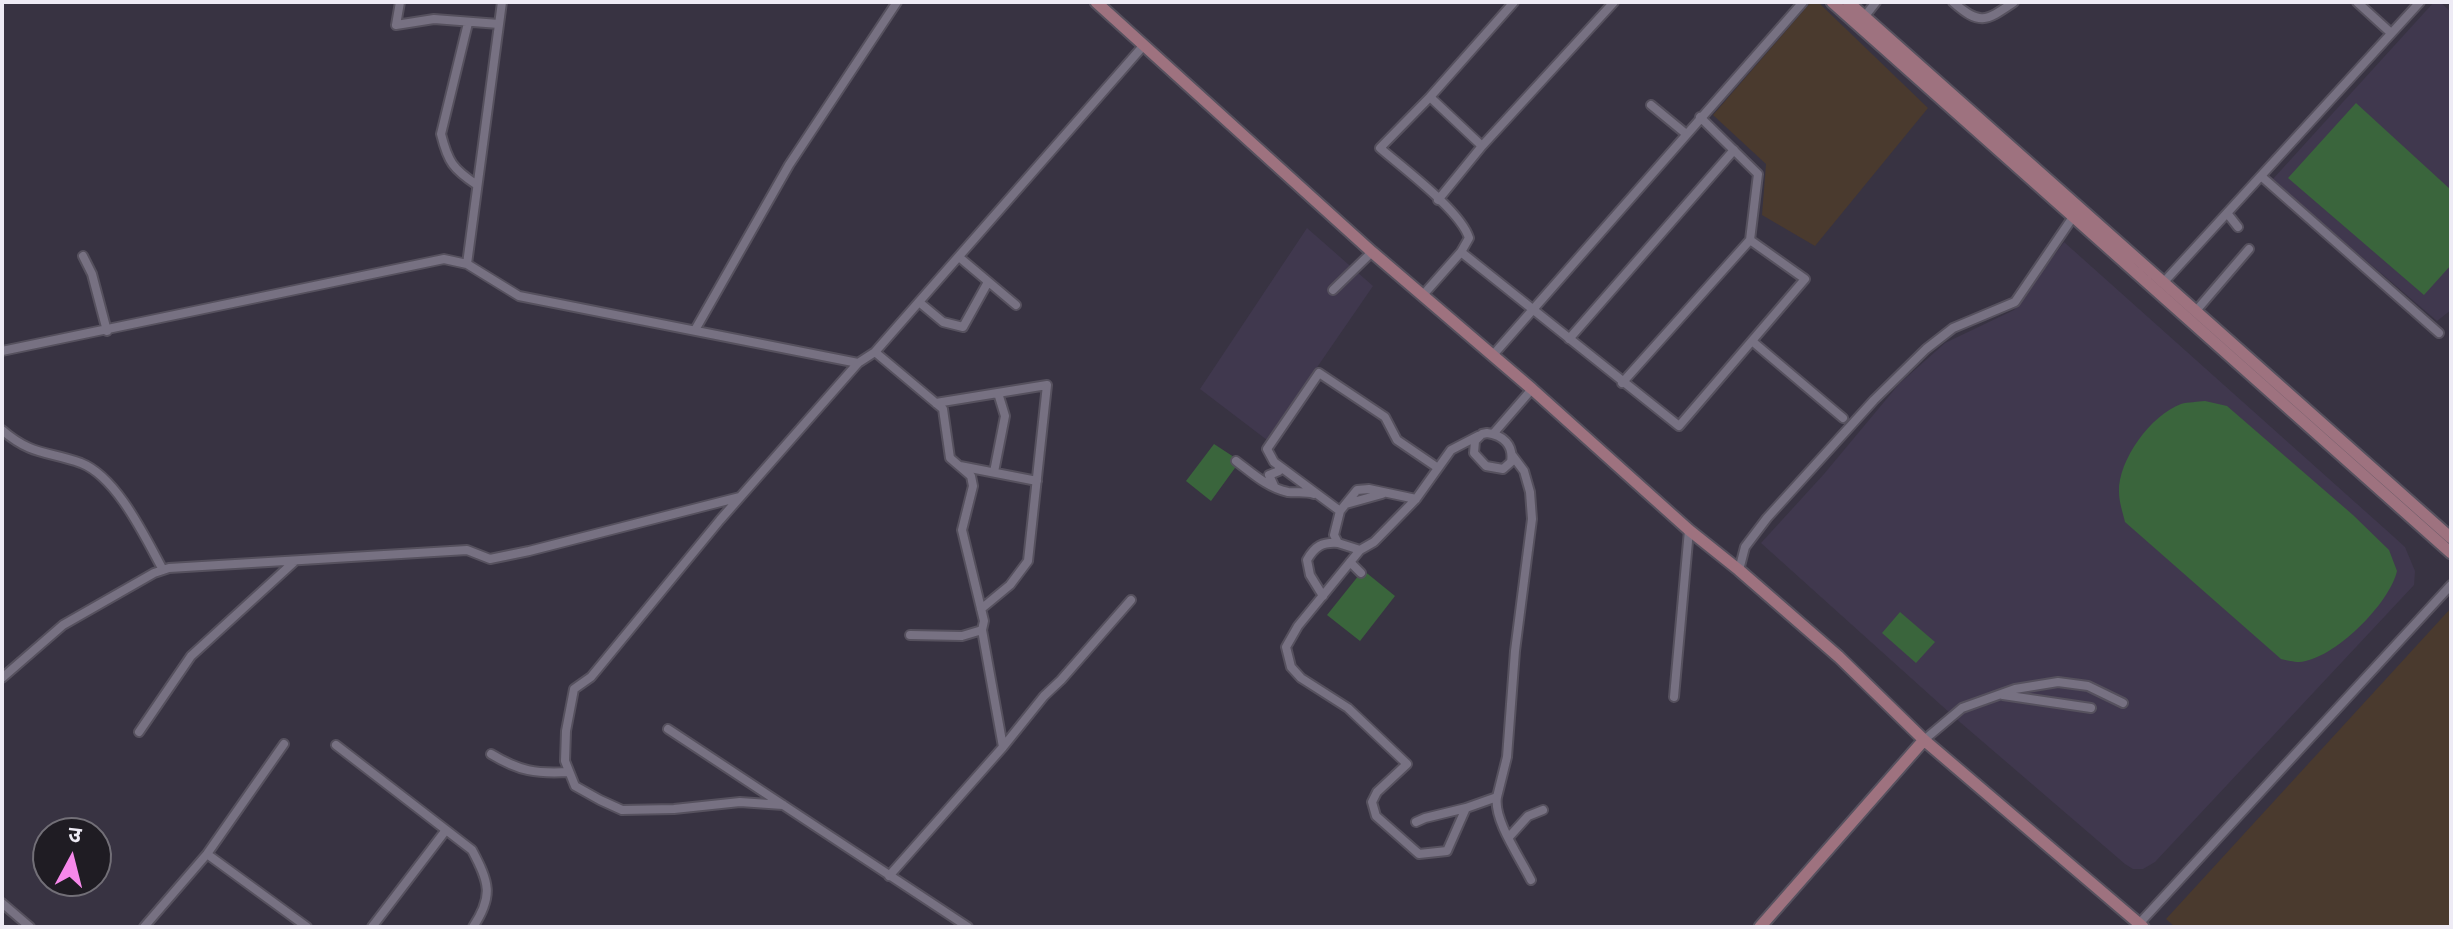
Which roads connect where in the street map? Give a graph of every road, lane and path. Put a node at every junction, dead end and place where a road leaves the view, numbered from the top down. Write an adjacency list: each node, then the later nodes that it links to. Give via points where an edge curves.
1 (400, 2): 16 (street, via 396,25 434,19)
2 (502, 2): 17 (street)
3 (897, 2): 47 (street, via 789,165)
4 (1096, 2): 19 (street)
5 (1514, 2): 20 (street)
6 (1614, 2): 24 (street)
7 (1803, 2): 22 (street)
8 (1832, 2): 30 (street)
9 (1848, 2): 15 (street)
10 (1876, 2): 15 (street)
11 (1953, 2): 12 (street, via 1971,18 1985,18)
12 (2014, 2)
13 (2357, 2): 18 (street)
14 (2420, 2): 18 (street)
15 (1865, 16): 40 (street)
16 (468, 23): 17 (street); 27 (street, via 441,134 456,171)
17 (499, 24): 27 (street)
18 (2391, 33): 26 (street)
19 (1144, 45): 34 (street); 37 (street)
20 (1430, 97): 24 (street); 28 (street, via 1380,148)
21 (1651, 105): 23 (street)
22 (1700, 117): 23 (street); 25 (street)
23 (1685, 133): 45 (street)
24 (1482, 146): 28 (street)
25 (1734, 150): 32 (street, via 1758,174); 50 (street)
26 (2261, 176): 29 (street); 49 (street)
27 (477, 185): 38 (street)
28 (1438, 200): 35 (street, via 1467,230 1469,238)
29 (2227, 213): 31 (street); 40 (street)
30 (2073, 217): 80 (street); 84 (street, via 2015,302 1953,328 1874,400 1767,518 1745,547)
31 (2238, 227)
32 (1750, 240): 51 (street, via 1805,279); 56 (street)
33 (2249, 249): 46 (street)
34 (1372, 252): 41 (street); 42 (street)
35 (1461, 252): 42 (street); 45 (street)
36 (83, 256): 48 (street)
37 (959, 257): 39 (street); 43 (street)
38 (467, 264): 47 (street, via 519,296); 48 (street, via 444,259 420,263)
39 (988, 282): 43 (street, via 963,327 943,322); 44 (street)
40 (2163, 283): 46 (street)
41 (1333, 290)
42 (1423, 295): 54 (street)
43 (919, 302): 53 (street)
44 (1016, 305)
45 (1533, 310): 50 (street); 54 (street)
46 (2195, 312): 77 (street)
47 (695, 330): 55 (street)
48 (107, 331): 52 (street)
49 (2439, 333)
50 (1569, 339): 56 (street)
51 (1752, 341): 56 (street, via 1679,426); 60 (street)
52 (2, 351)
53 (875, 352): 55 (street); 59 (street)
54 (1493, 355): 57 (street)
55 (858, 363): 72 (street)
56 (1622, 383)
57 (1532, 389): 62 (street); 76 (street)
58 (998, 393): 59 (street); 69 (street, via 1005,416); 70 (street, via 1047,385)
59 (936, 403): 66 (street, via 943,409 950,458)
60 (1843, 418)
61 (2, 430): 83 (street, via 28,448 81,463 105,479)
62 (1493, 434): 63 (street); 64 (street, via 1506,441)
63 (1478, 436): 64 (street, via 1472,449 1486,466 1503,469); 68 (street, via 1451,450)
64 (1512, 455): 105 (street, via 1524,471 1532,519 1507,757)
65 (1236, 461): 71 (street)
66 (960, 466): 69 (street); 89 (street, via 973,486 962,530)
67 (1279, 466): 68 (street, via 1267,449 1319,373 1385,417 1397,440); 71 (street, via 1269,475); 73 (street)
68 (1438, 468): 74 (street)
69 (994, 472): 70 (street)
70 (1037, 481): 89 (street, via 1028,561)
71 (1274, 486): 73 (street)
72 (741, 497): 81 (street, via 490,559 467,550); 104 (street, via 591,677 574,689 566,731)
73 (1320, 497): 75 (street)
74 (1416, 499): 75 (street, via 1357,490); 79 (street)
75 (1343, 507): 78 (street, via 1334,523)
76 (1689, 530): 84 (street); 94 (street)
77 (2451, 538)
78 (1338, 543): 79 (street); 87 (street, via 1314,548 1307,560)
79 (1360, 550): 82 (street)
80 (2451, 553)
81 (295, 561): 83 (street); 98 (street, via 191,656)
82 (1350, 562): 85 (street); 87 (street)
83 (163, 570): 92 (street, via 63,625)
84 (1739, 570): 99 (street)
85 (1361, 573)
86 (2451, 585): 116 (street)
87 (1323, 596): 107 (street, via 1298,626 1286,647 1287,657 1301,678 1348,708 1407,764 1377,792 1372,802 1376,816 1419,854 1447,851)
88 (1131, 600): 102 (street)
89 (981, 609): 90 (street)
90 (982, 630): 91 (street, via 962,636); 102 (street)
91 (910, 635)
92 (2, 678)
93 (1998, 695): 95 (street, via 2058,682 2088,686); 96 (street); 99 (street, via 1962,708)
94 (1674, 697)
95 (2123, 703)
96 (2091, 708)
97 (668, 729): 106 (street)
98 (139, 732)
99 (1924, 740): 116 (street); 123 (street)
100 (284, 744): 112 (street)
101 (336, 745): 110 (street)
102 (1003, 747): 113 (street)
103 (491, 754): 104 (street, via 526,772)
104 (569, 772): 106 (street, via 575,786 622,810 740,802)
105 (1497, 797): 107 (street); 111 (street)
106 (783, 805): 113 (street)
107 (1466, 808): 109 (street)
108 (1543, 810): 111 (street, via 1528,816)
109 (1416, 822)
110 (446, 830): 120 (street); 121 (street, via 472,850 484,872 488,891)
111 (1509, 837): 114 (street)
112 (207, 854): 118 (street); 119 (street)
113 (889, 876): 122 (street)
114 (1531, 880)
115 (2, 903): 117 (street)
116 (2139, 926)
117 (30, 927)
118 (144, 927)
119 (307, 927)
120 (372, 927)
121 (473, 927)
122 (968, 927)
123 (1760, 927)

